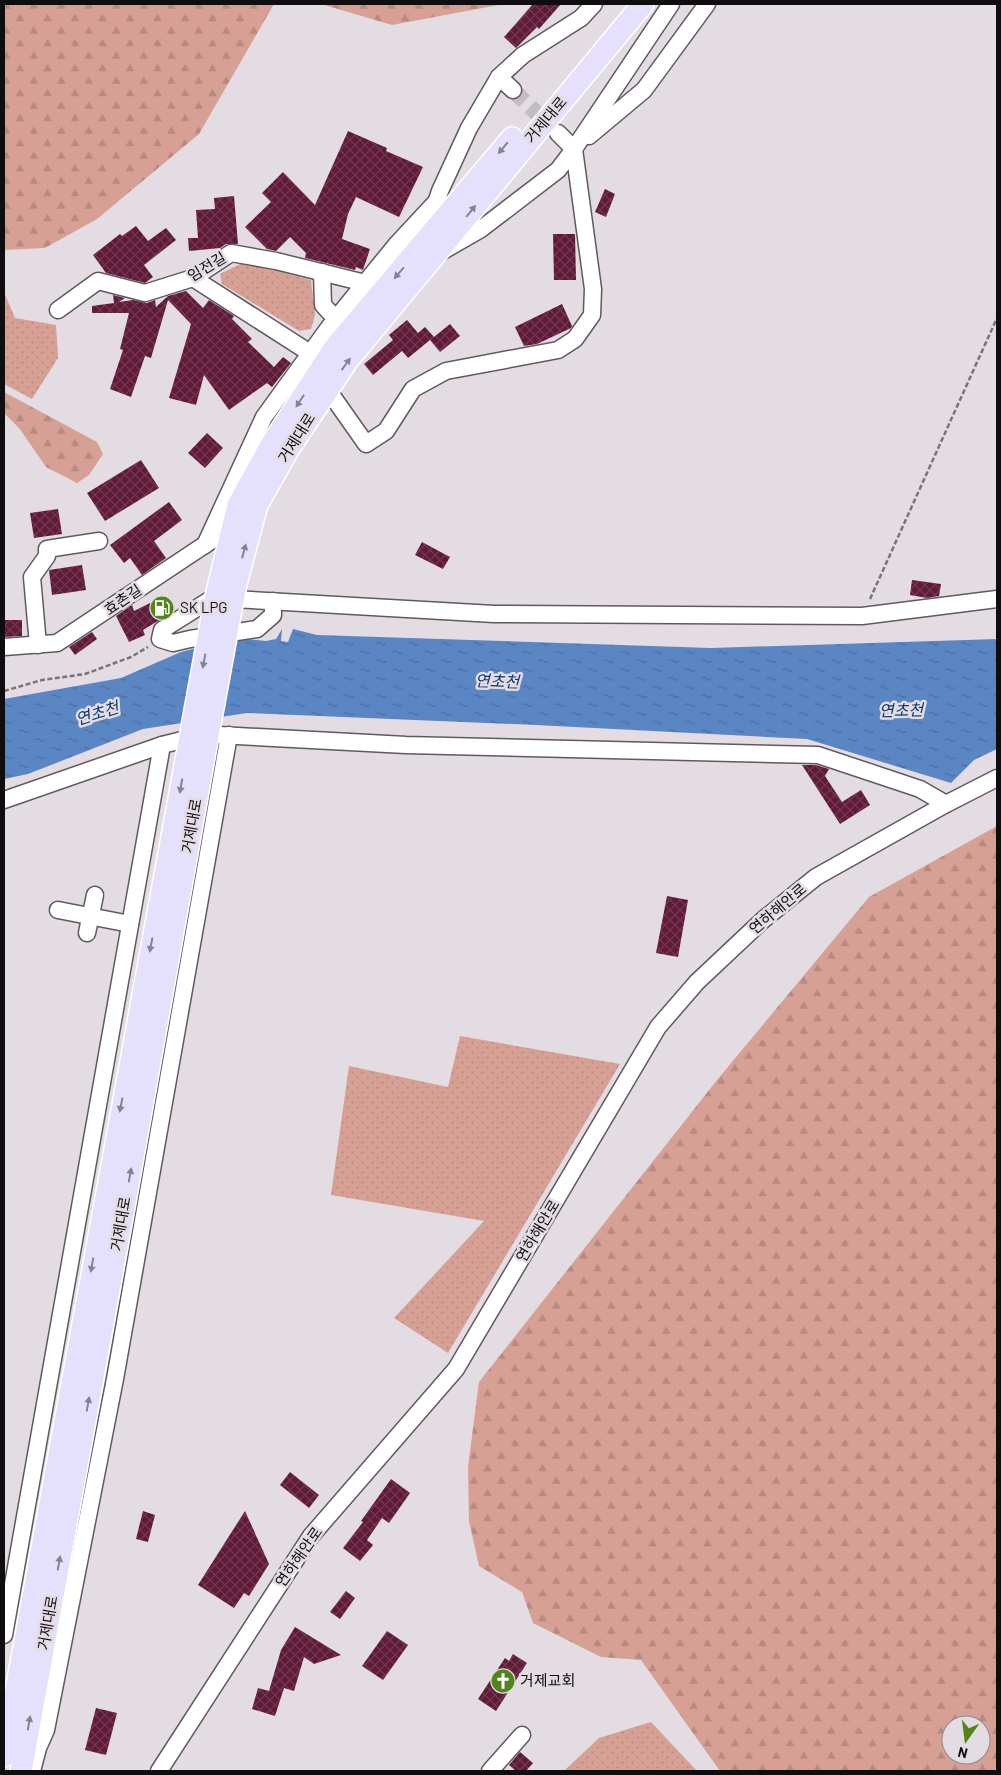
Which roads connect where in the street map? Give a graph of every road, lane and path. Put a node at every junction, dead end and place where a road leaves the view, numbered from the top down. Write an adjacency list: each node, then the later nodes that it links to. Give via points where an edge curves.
1 (594, 4): 6 (street, via 581,18 523,55)
2 (625, 4): 11 (main road, 거제대로, one-way to 11)
3 (643, 4): 11 (main road, 거제대로, one-way to 3)
4 (671, 4): 9 (street)
5 (707, 4): 9 (street, via 644,90)
6 (499, 77): 7 (street); 10 (street, via 470,128)
7 (513, 90)
8 (558, 133): 9 (street)
9 (574, 149): 11 (street, via 558,170 481,230); 19 (street, via 593,289 592,315 575,339 558,350 446,371 413,389 386,431 366,444)
10 (436, 202): 11 (street); 14 (street)
11 (427, 252): 19 (main road, 거제대로, one-way to 11); 20 (main road, 거제대로, one-way to 20, via 335,347 271,445 238,505)
12 (322, 272): 13 (street, 임전길, via 231,253); 14 (street, 임전길); 17 (street, via 322,305)
13 (193, 278): 15 (street, 임전길, via 144,293 98,281); 18 (street)
14 (365, 283): 17 (street)
15 (58, 310)
16 (997, 318): 26 (path)
17 (336, 319): 18 (street)
18 (310, 353): 22 (street, via 264,417)
19 (328, 390): 23 (main road, 거제대로, one-way to 19, via 236,580 257,505 288,450)
20 (233, 526): 22 (street, 효촌길); 23 (main road, 거제대로)
21 (99, 541): 28 (street, via 47,549 32,577)
22 (204, 545): 28 (street, 효촌길, via 57,643)
23 (225, 597): 25 (street); 27 (street, via 162,630); 31 (main road, 거제대로, bridge)
24 (997, 599): 26 (street)
25 (274, 601): 26 (street, via 494,614); 27 (street, via 273,615 257,629 173,643)
26 (862, 616)
27 (160, 639): 30 (path, via 131,657 85,674 42,680)
28 (38, 645): 29 (street, 효촌길)
29 (4, 647)
30 (4, 692)
31 (209, 736): 32 (street); 35 (street, via 406,745 818,755 920,789); 43 (main road, 거제대로, one-way to 43, via 117,1130); 44 (main road, 거제대로, one-way to 31); 45 (street, via 114,1379 46,1730)
32 (162, 745): 34 (street); 39 (street)
33 (997, 778): 35 (street, 연하해안로)
34 (4, 800)
35 (946, 804): 46 (street, 연하해안로, via 816,877 757,925 697,982 658,1027 456,1370 311,1536)
36 (95, 895): 38 (street)
37 (58, 910): 38 (street)
38 (91, 916): 39 (street); 40 (street)
39 (130, 924): 41 (street)
40 (88, 933)
41 (4, 1635)
42 (522, 1735): 47 (street)
43 (4, 1756)
44 (21, 1771)
45 (32, 1771)
46 (159, 1771)
47 (490, 1771)

